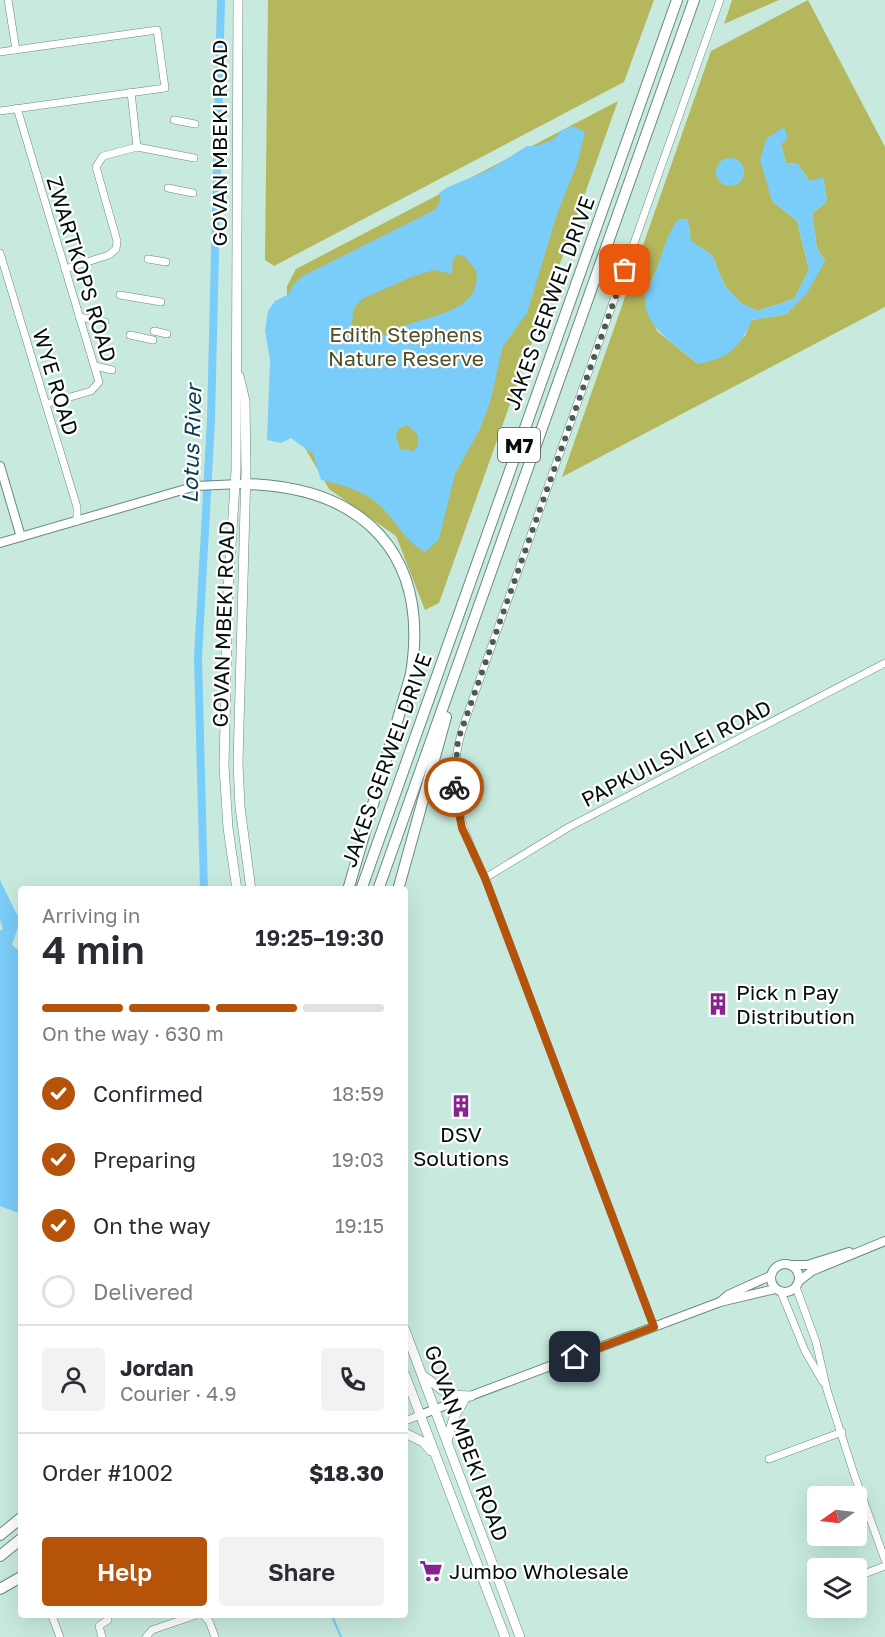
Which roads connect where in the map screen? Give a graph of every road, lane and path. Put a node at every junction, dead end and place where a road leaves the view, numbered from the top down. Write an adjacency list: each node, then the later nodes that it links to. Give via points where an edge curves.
1 (8, 0): 6 (street)
2 (238, 0): 33 (main road, GOVAN MBEKI ROAD, via 236,359 245,401)
3 (677, 0): 43 (highway, JAKES GERWEL DRIVE / M7)
4 (694, 0): 37 (highway, JAKES GERWEL DRIVE / M7)
5 (720, 0): 39 (street, via 458,740 454,766 456,803 462,828)
6 (16, 50): 7 (street); 8 (street, via 157,30 165,88)
7 (0, 52)
8 (131, 92): 9 (street); 13 (street)
9 (17, 108): 10 (street); 20 (street, ZWARTKOPS ROAD)
10 (0, 111)
11 (174, 120): 12 (street)
12 (195, 124)
13 (137, 147): 14 (street); 20 (street, via 107,154 97,163 116,249 109,255)
14 (194, 158)
15 (168, 188): 16 (street)
16 (193, 193)
17 (0, 253): 31 (street, WYE ROAD)
18 (148, 259): 19 (street)
19 (166, 262)
20 (65, 269): 23 (street, ZWARTKOPS ROAD)
21 (120, 295): 22 (street)
22 (161, 302)
23 (79, 317): 24 (street); 29 (street, ZWARTKOPS ROAD)
24 (105, 322)
25 (154, 331): 26 (street)
26 (167, 334)
27 (130, 335): 28 (street)
28 (153, 340)
29 (95, 366): 30 (street); 31 (street, ZWARTKOPS ROAD, via 99,382 93,390)
30 (112, 370)
31 (46, 404): 34 (street, WYE ROAD, via 77,507)
32 (0, 466): 35 (street)
33 (240, 484): 34 (street, via 208,485); 40 (main road, GOVAN MBEKI ROAD, via 228,590 224,766); 41 (main road, GOVAN MBEKI ROAD, via 238,763); 42 (highway, via 283,486 347,507 374,529 394,554 408,588 414,629 411,674)
34 (77, 521): 35 (street)
35 (21, 537): 36 (street)
36 (0, 543)
37 (470, 630): 44 (highway, JAKES GERWEL DRIVE / M7); 45 (highway)
38 (885, 663): 39 (street, PAPKUILSVLEI ROAD, via 569,827)
39 (485, 878): 53 (street)
40 (236, 886)
41 (250, 886)
42 (349, 886)
43 (362, 886)
44 (379, 886)
45 (399, 886)
46 (885, 1241): 47 (street)
47 (858, 1251): 48 (street, via 807,1265); 50 (street, via 812,1271)
48 (792, 1265): 49 (street, via 778,1265); 50 (street, via 798,1272)
49 (770, 1276): 51 (street); 52 (street)
50 (798, 1284): 51 (street, via 792,1290); 57 (street)
51 (778, 1290): 52 (street); 57 (street)
52 (720, 1302): 53 (street)
53 (654, 1327): 58 (street)
54 (408, 1338): 55 (main road, GOVAN MBEKI ROAD)
55 (422, 1373): 58 (main road, via 444,1393); 59 (main road, GOVAN MBEKI ROAD)
56 (408, 1383): 60 (main road, GOVAN MBEKI ROAD)
57 (827, 1390): 62 (street)
58 (468, 1397): 59 (street); 64 (main road, via 454,1418)
59 (435, 1409): 60 (street); 64 (main road, GOVAN MBEKI ROAD)
60 (420, 1415): 61 (street); 65 (main road, GOVAN MBEKI ROAD)
61 (408, 1420)
62 (842, 1432): 66 (street); 71 (street)
63 (408, 1434): 65 (main road, via 423,1442)
64 (447, 1442): 85 (main road, GOVAN MBEKI ROAD)
65 (435, 1456): 84 (main road, GOVAN MBEKI ROAD)
66 (769, 1459)
67 (18, 1520): 68 (highway)
68 (0, 1535)
69 (18, 1541): 70 (highway)
70 (0, 1556)
71 (885, 1560)
72 (885, 1566): 73 (street)
73 (867, 1573)
74 (18, 1579): 75 (highway)
75 (0, 1589)
76 (53, 1618): 80 (street)
77 (188, 1618): 82 (street, via 152,1630)
78 (206, 1618): 83 (street)
79 (108, 1620): 81 (street, via 99,1624)
80 (60, 1637)
81 (102, 1637)
82 (146, 1637)
83 (215, 1637)
84 (505, 1637)
85 (520, 1637)

